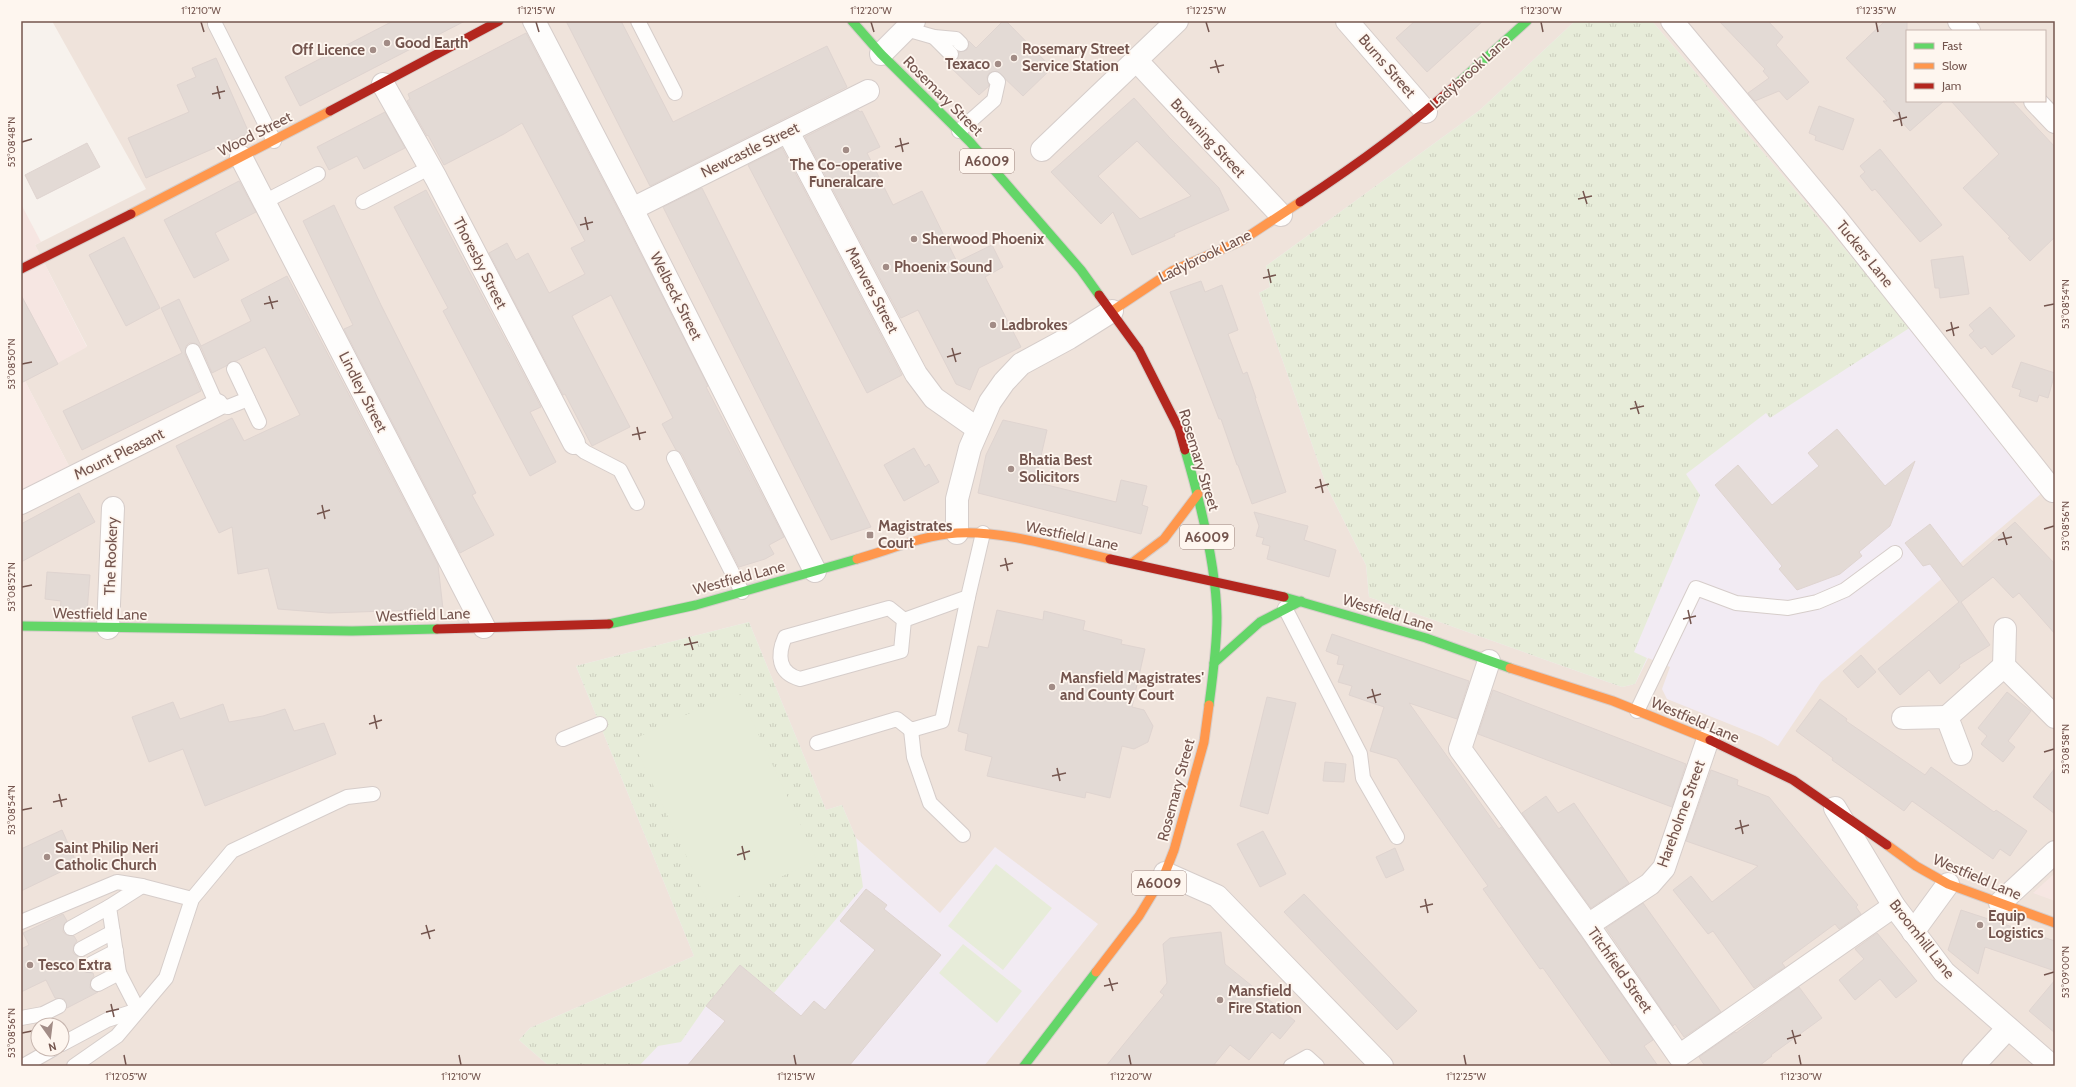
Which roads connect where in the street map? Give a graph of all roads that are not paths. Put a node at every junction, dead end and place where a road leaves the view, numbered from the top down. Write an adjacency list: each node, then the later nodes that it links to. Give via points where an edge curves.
1 (499, 21): 17 (main road, Wood Street)
2 (534, 21): 34 (street, Welbeck Street)
3 (638, 21): 20 (lane)
4 (852, 21): 14 (main road, Rosemary Street / A6009)
5 (1177, 21): 15 (street)
6 (1347, 21): 23 (street, Burns Street)
7 (1527, 21): 23 (main road, Ladybrook Lane)
8 (1672, 21): 46 (street, Tuckers Lane, via 1837,219)
9 (1959, 21): 12 (street)
10 (215, 24): 27 (lane)
11 (910, 25): 13 (lane); 14 (street)
12 (1968, 30)
13 (956, 49)
14 (881, 54): 25 (main road, Rosemary Street / A6009)
15 (1136, 60): 28 (street); 35 (street, Browning Street)
16 (995, 79): 21 (lane, via 998,82)
17 (384, 84): 27 (main road, Wood Street); 30 (street, Thoresby Street)
18 (984, 89): 21 (lane)
19 (868, 91): 26 (street, Newcastle Street)
20 (675, 93)
21 (994, 100): 25 (lane)
22 (2036, 102): 24 (street)
23 (1426, 112): 35 (main road, Ladybrook Lane, via 1360,163)
24 (2055, 122)
25 (960, 131): 37 (main road, Rosemary Street / A6009, via 1081,270)
26 (788, 132): 34 (street, Newcastle Street); 43 (street, Manvers Street, via 916,374 934,398)
27 (274, 141): 29 (main road, Wood Street)
28 (1042, 150)
29 (241, 157): 32 (street, Lindley Street); 36 (main road, Wood Street)
30 (430, 167): 33 (lane); 44 (street, Thoresby Street)
31 (318, 174): 32 (lane)
32 (264, 202): 63 (street, Lindley Street)
33 (363, 202)
34 (632, 209): 55 (street, Welbeck Street)
35 (1281, 215): 37 (main road, Ladybrook Lane, via 1241,241 1172,271)
36 (21, 269)
37 (1112, 311): 43 (street, Ladybrook Lane, via 1021,364 990,402); 47 (main road, Rosemary Street / A6009, via 1139,350 1161,391 1178,429)
38 (193, 352): 41 (lane)
39 (234, 369): 40 (lane)
40 (248, 399): 41 (lane, via 228,407); 42 (lane)
41 (217, 405): 48 (street, Mount Pleasant)
42 (259, 422)
43 (978, 429): 51 (street, Ladybrook Lane, via 970,448 957,499)
44 (574, 443): 49 (lane, via 584,452 620,470)
45 (674, 458): 57 (lane)
46 (2053, 491)
47 (1198, 494): 54 (main road, via 1164,539); 56 (main road, Rosemary Street / A6009)
48 (21, 503)
49 (637, 503)
50 (113, 508): 64 (street, The Rookery)
51 (957, 533): 52 (main road, Westfield Lane); 55 (main road, Westfield Lane, via 932,537)
52 (983, 533): 54 (main road, Westfield Lane); 58 (lane)
53 (1895, 553): 69 (lane, via 1845,590 1817,602 1788,608 1736,603 1696,588)
54 (1132, 563): 56 (main road, Westfield Lane)
55 (815, 571): 57 (main road, Westfield Lane)
56 (1214, 580): 59 (main road, Westfield Lane); 67 (main road, Rosemary Street / A6009, via 1217,616)
57 (742, 592): 63 (main road, Westfield Lane, via 696,605 607,624)
58 (968, 597): 61 (lane); 74 (lane, via 942,721)
59 (1301, 601): 60 (main road); 66 (main road, Westfield Lane, via 1426,638)
60 (1285, 608): 67 (main road, via 1260,622); 82 (lane, via 1360,754 1364,778)
61 (904, 620): 61 (lane, via 901,651 800,679 785,672 779,656 785,637 888,608)
62 (21, 626): 64 (main road, Westfield Lane)
63 (484, 627): 64 (main road, Westfield Lane, via 352,631)
64 (108, 628)
65 (2005, 629): 68 (street)
66 (1489, 661): 69 (main road, Westfield Lane); 93 (street, Titchfield Street, via 1460,749)
67 (1214, 663): 84 (main road, Rosemary Street / A6009, via 1204,742 1174,850)
68 (2004, 666): 70 (street); 71 (street)
69 (1637, 711): 76 (main road, Westfield Lane)
70 (1946, 717): 72 (street); 78 (street)
71 (2055, 717)
72 (1904, 718)
73 (600, 724): 75 (lane)
74 (911, 730): 77 (lane, via 897,720); 81 (lane, via 914,757 930,803)
75 (563, 739)
76 (1708, 739): 80 (main road, Westfield Lane, via 1793,780); 93 (street, Hareholme Street, via 1664,868 1650,884)
77 (817, 743)
78 (1961, 754)
79 (373, 794): 87 (lane, via 347,797 232,851)
80 (1835, 808): 85 (main road, Westfield Lane, via 1916,866); 89 (street, Broomhill Lane)
81 (963, 834)
82 (1397, 837)
83 (2055, 852): 88 (street)
84 (1165, 873): 111 (main road, Rosemary Street / A6009, via 1139,916); 114 (street, via 1217,896)
85 (1948, 884): 88 (main road, Westfield Lane); 96 (street)
86 (142, 886): 87 (lane); 90 (lane); 91 (lane, via 117,882)
87 (192, 899): 103 (lane, via 166,978)
88 (2000, 903): 92 (main road, Westfield Lane)
89 (1894, 906): 93 (street, Titchfield Street, via 1679,1056); 96 (street, Broomhill Lane)
90 (109, 907): 94 (lane); 95 (lane)
91 (21, 922)
92 (2055, 923)
93 (1588, 925)
94 (71, 928)
95 (113, 932): 97 (lane); 98 (lane)
96 (1913, 932): 105 (street, Broomhill Lane, via 1944,972)
97 (81, 949)
98 (116, 951): 99 (lane); 100 (lane)
99 (89, 966)
100 (119, 973): 101 (lane); 103 (lane)
101 (98, 984)
102 (59, 1006): 104 (lane, via 43,1014)
103 (138, 1010): 106 (lane, via 107,1020); 108 (lane, via 117,1036)
104 (21, 1018)
105 (2008, 1028): 115 (street); 116 (street, Broomhill Lane)
106 (70, 1040)
107 (39, 1057): 109 (lane)
108 (87, 1061): 110 (lane)
109 (23, 1066)
110 (74, 1066)
111 (1024, 1066)
112 (1291, 1066): 113 (lane, via 1307,1057)
113 (1317, 1066)
114 (1382, 1066)
115 (1973, 1066)
116 (2052, 1066)

